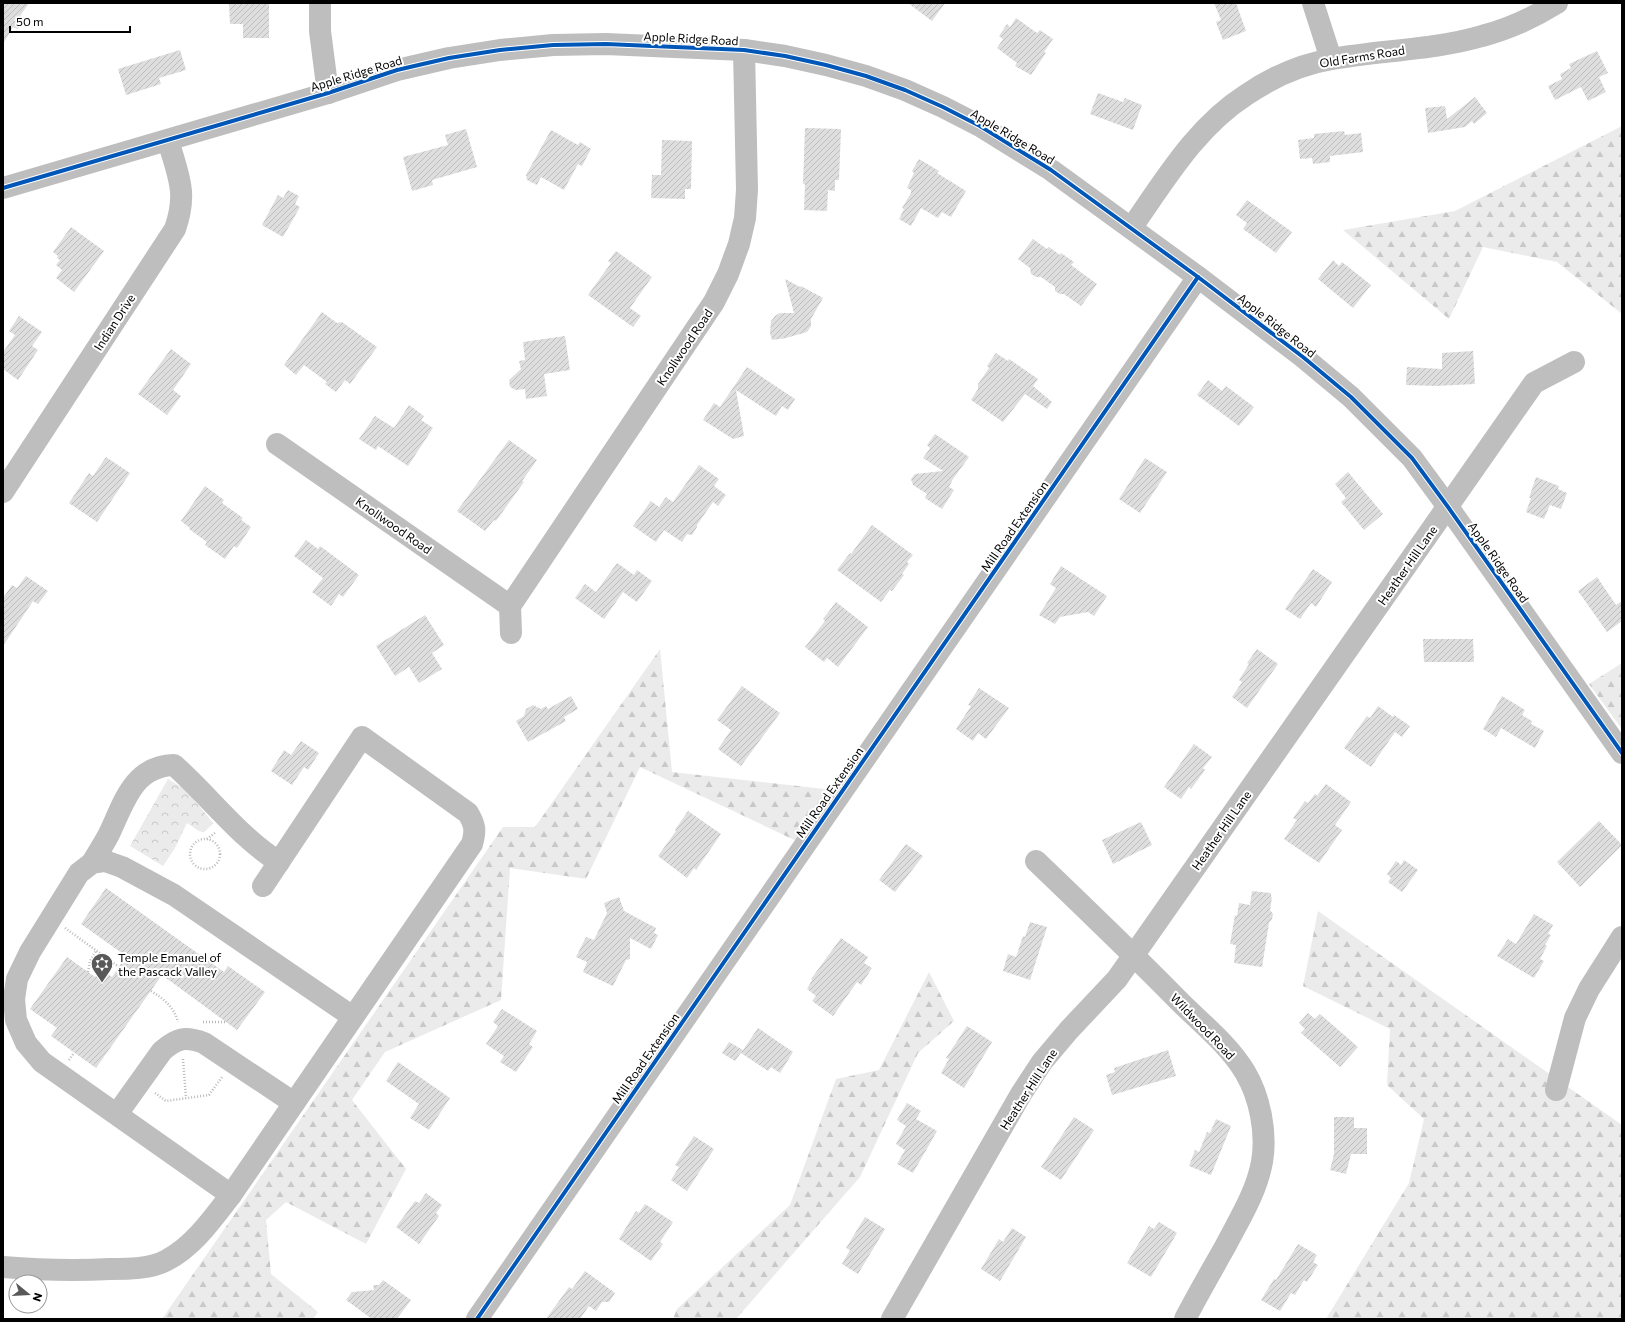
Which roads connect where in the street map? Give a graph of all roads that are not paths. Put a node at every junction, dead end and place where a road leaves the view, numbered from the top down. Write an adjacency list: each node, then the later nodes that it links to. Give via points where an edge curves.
1 (320, 3): 6 (street, via 320,31)
2 (1313, 3): 5 (street)
3 (1557, 3): 5 (street, Old Farms Road, via 1512,26 1481,36 1449,43)
4 (744, 50): 6 (street, Apple Ridge Road, via 606,44 500,50 397,70); 9 (street, Apple Ridge Road, via 785,56 853,72 905,90 943,107 980,126 1051,170); 15 (street, Knollwood Road, via 747,190 745,218 728,274 714,302)
5 (1331, 59): 9 (street, Old Farms Road, via 1299,68 1271,80 1245,95 1222,113 1191,144)
6 (328, 93): 7 (street, Apple Ridge Road)
7 (168, 140): 8 (street, Apple Ridge Road); 13 (street, Indian Drive, via 182,188 181,213 175,229)
8 (3, 188)
9 (1132, 227): 10 (street, Apple Ridge Road)
10 (1198, 276): 14 (street, Apple Ridge Road, via 1352,397 1412,458); 30 (street, Mill Road Extension)
11 (1574, 362): 14 (street, Heather Hill Lane, via 1534,383)
12 (277, 444): 15 (street, Knollwood Road)
13 (3, 492)
14 (1448, 507): 17 (street, Apple Ridge Road); 23 (street, Heather Hill Lane)
15 (510, 606): 16 (street)
16 (511, 633)
17 (1622, 753)
18 (1036, 861): 23 (street, Wildwood Road)
19 (279, 862): 20 (street, via 244,836 174,765 162,766 149,772 133,785); 21 (street); 24 (street, via 362,737 468,813 474,824 472,844)
20 (92, 863): 24 (street, via 105,862 122,867 174,895); 27 (street, via 79,873 30,952 17,979 14,999 16,1020 26,1043 42,1062)
21 (263, 886)
22 (1622, 937): 25 (street, via 1589,989 1575,1018)
23 (1133, 955): 31 (street, Heather Hill Lane, via 1117,979 1042,1062 1021,1094); 32 (street, Wildwood Road, via 1231,1052 1245,1072 1261,1117 1262,1160 1256,1184 1247,1206)
24 (353, 1017): 26 (street)
25 (1556, 1090)
26 (294, 1103): 27 (street, via 193,1038 171,1043 162,1051); 28 (street)
27 (117, 1114): 28 (street)
28 (231, 1195): 29 (street, via 188,1245 167,1261 124,1269 48,1270)
29 (3, 1267)
30 (477, 1319)
31 (892, 1319)
32 (1185, 1319)

